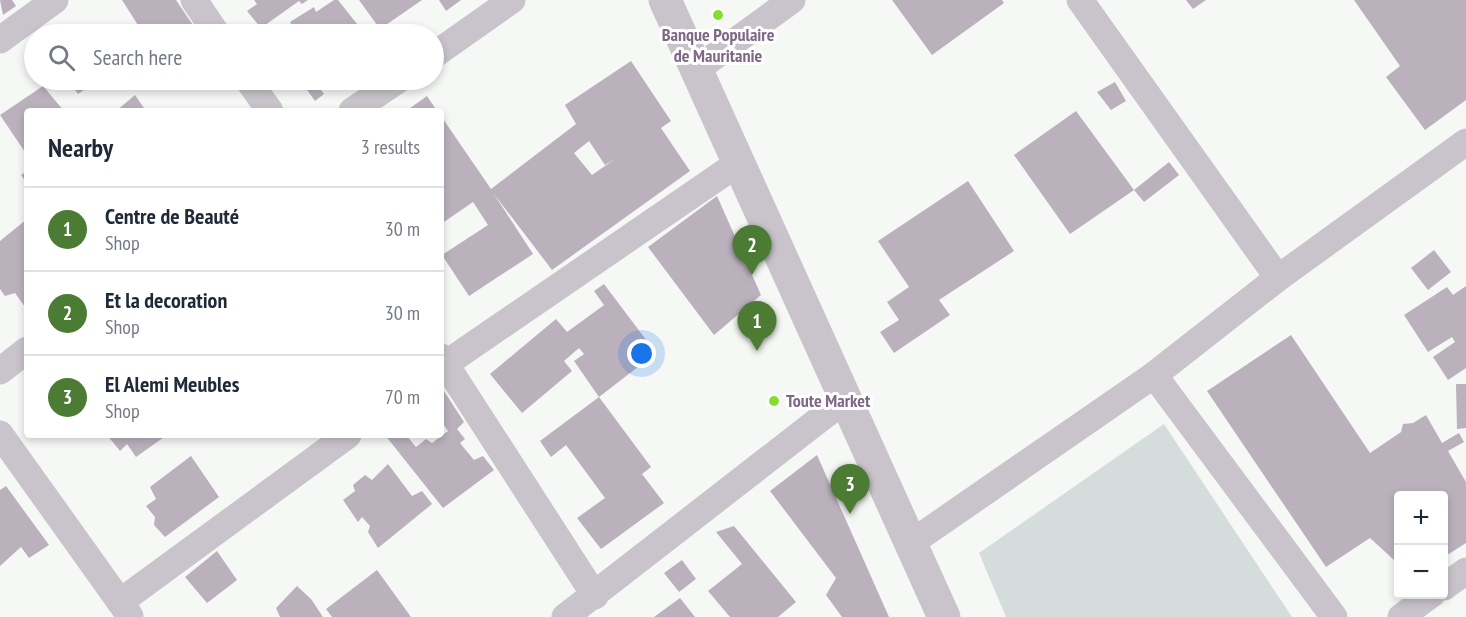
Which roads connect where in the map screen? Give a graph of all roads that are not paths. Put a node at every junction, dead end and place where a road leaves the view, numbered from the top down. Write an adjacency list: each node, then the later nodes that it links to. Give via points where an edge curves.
1 (55, 0): 8 (street)
2 (194, 0): 7 (street)
3 (512, 0): 9 (street)
4 (665, 0): 10 (street)
5 (792, 0): 10 (street)
6 (1080, 0): 17 (street)
7 (210, 24)
8 (0, 40)
9 (444, 48)
10 (697, 69): 16 (street)
11 (255, 90): 13 (street)
12 (383, 90): 14 (street)
13 (268, 108)
14 (356, 108)
15 (1466, 142): 17 (street)
16 (737, 164): 19 (street); 23 (street)
17 (1278, 278): 22 (street)
18 (24, 352): 21 (street)
19 (444, 362)
20 (444, 366): 29 (street)
21 (0, 371)
22 (1154, 375): 26 (street); 34 (street)
23 (847, 398): 26 (street); 29 (street)
24 (0, 434): 31 (street)
25 (344, 438): 31 (street)
26 (910, 543): 33 (street)
27 (1466, 571): 28 (street)
28 (1448, 584)
29 (596, 596): 32 (street)
30 (1425, 599): 35 (street)
31 (125, 610)
32 (565, 617)
33 (944, 617)
34 (1334, 617)
35 (1401, 617)

